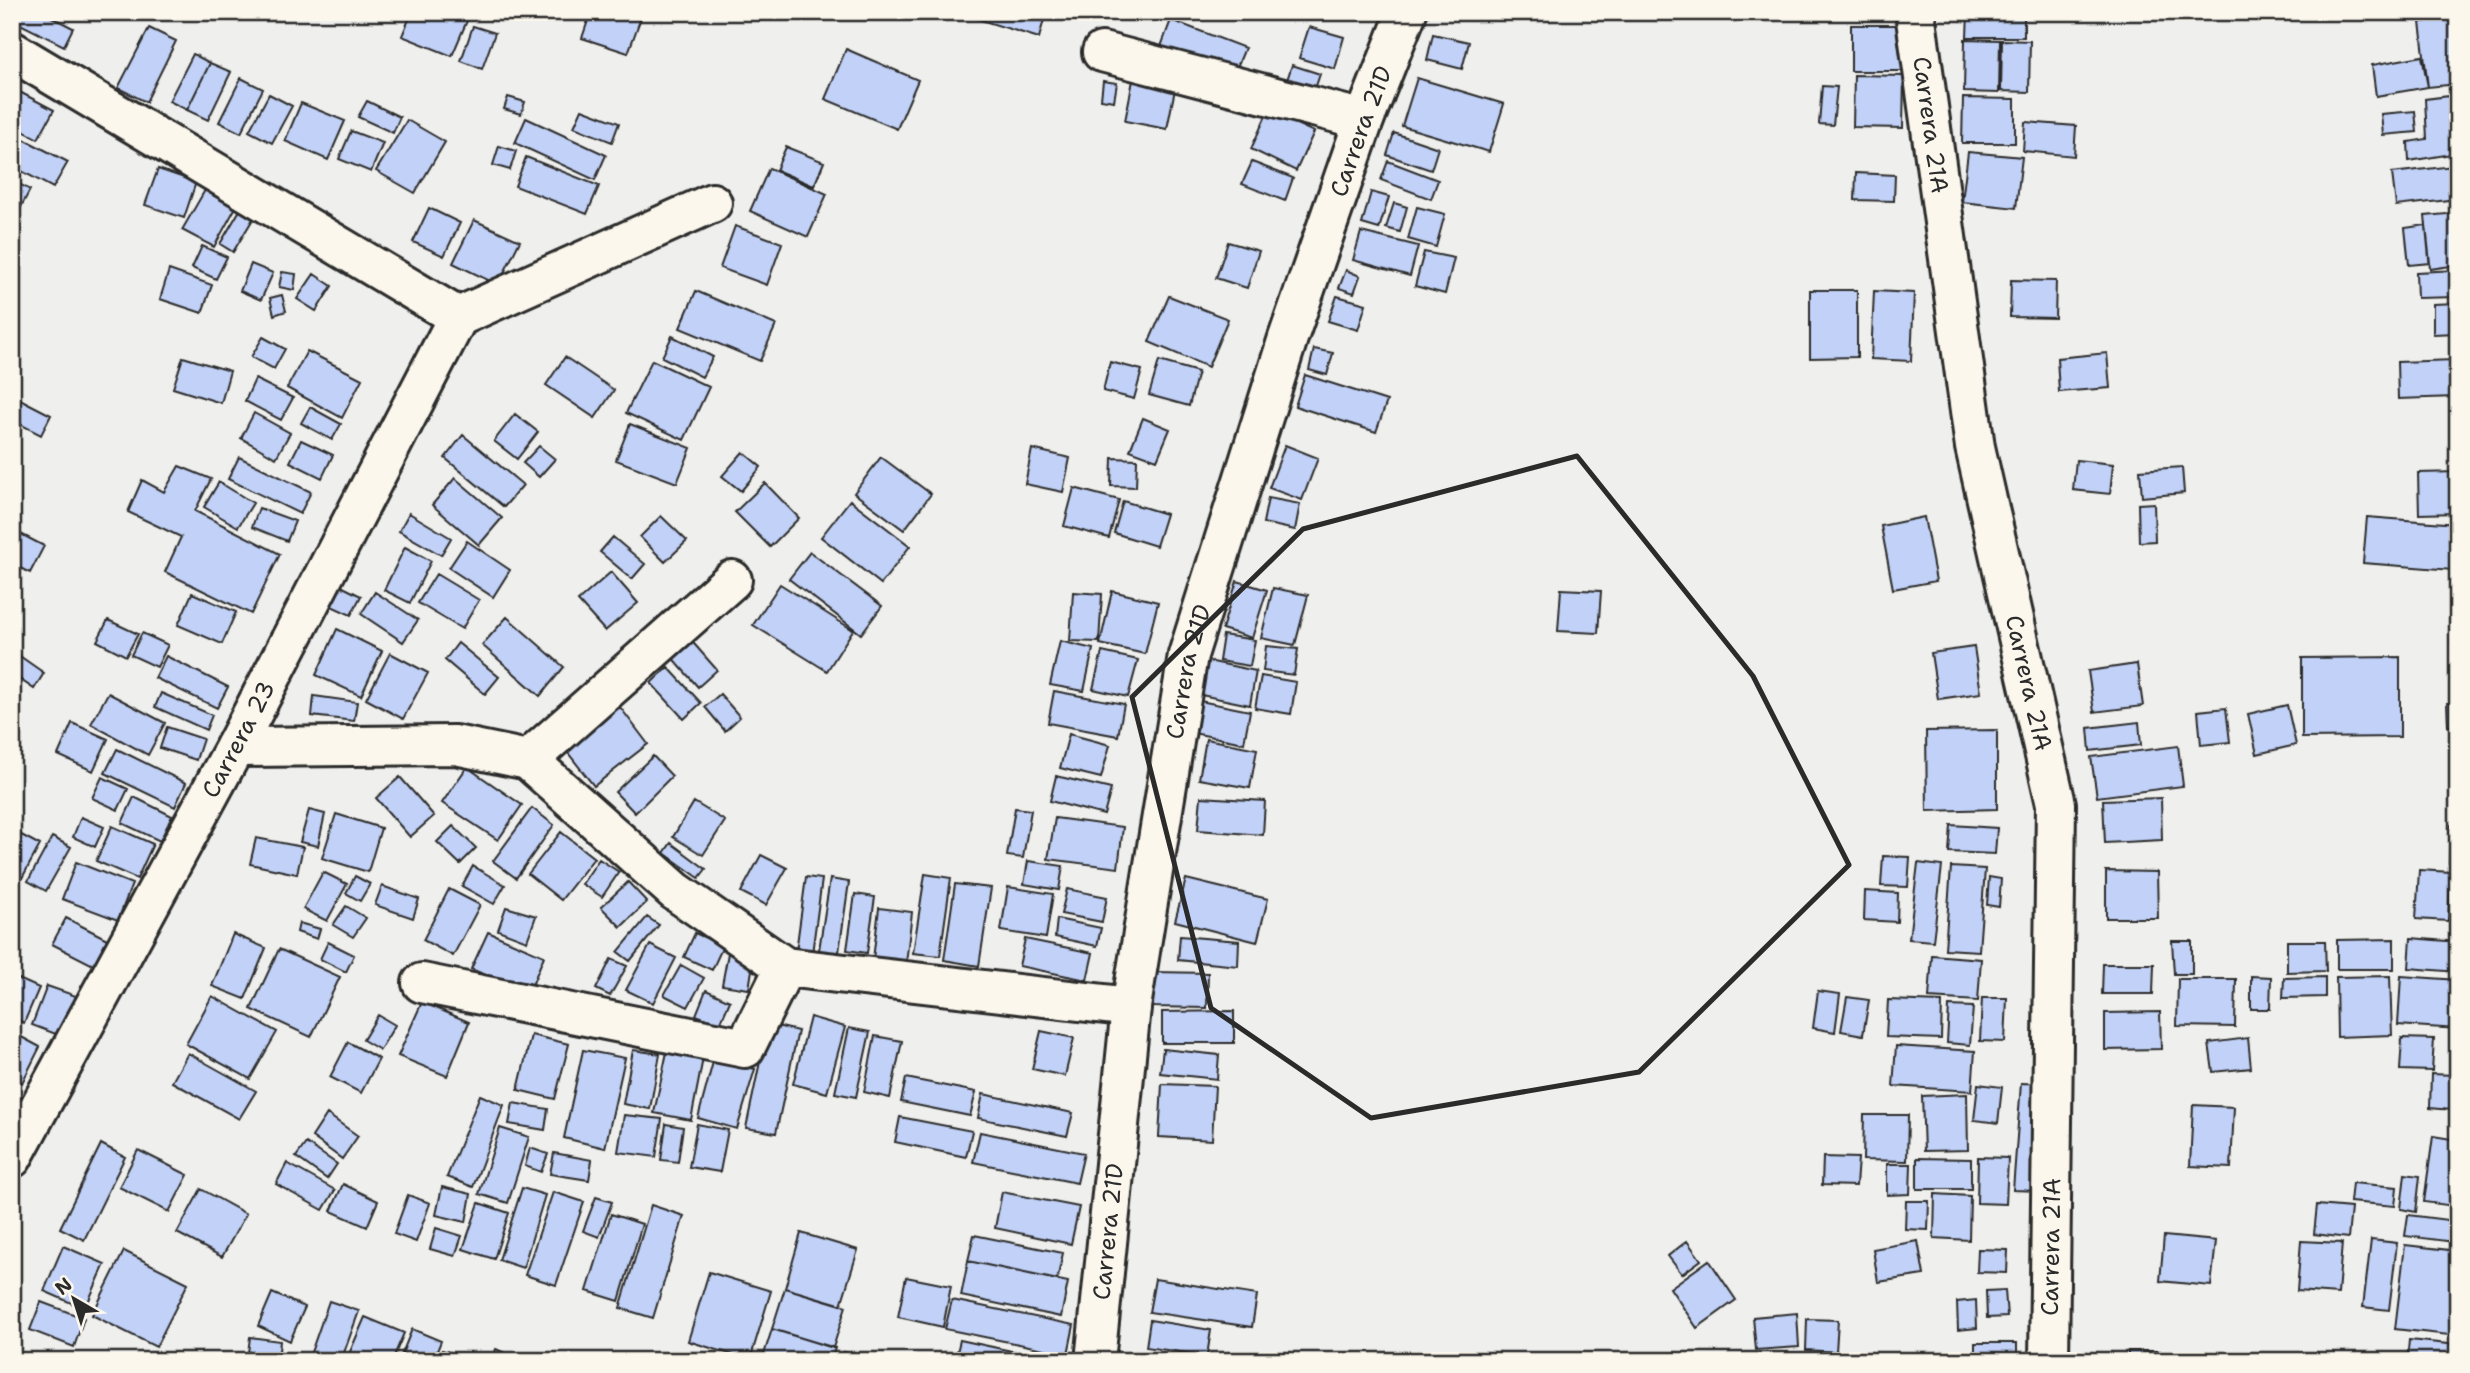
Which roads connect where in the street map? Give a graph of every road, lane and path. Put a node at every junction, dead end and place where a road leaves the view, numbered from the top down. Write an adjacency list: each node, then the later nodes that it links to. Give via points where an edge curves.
1 (1407, 12): 5 (street, Carrera 21D)
2 (1915, 12): 16 (street, Carrera 21A, via 1975,447 2056,804)
3 (12, 51): 7 (street)
4 (1102, 52): 5 (street)
5 (1364, 120): 13 (street, Carrera 21D, via 1288,338 1188,654)
6 (712, 204): 7 (street)
7 (458, 317): 9 (street, Carrera 23)
8 (732, 580): 10 (street)
9 (235, 747): 10 (street, via 455,745); 14 (street, Carrera 23)
10 (528, 760): 11 (street, via 675,891)
11 (785, 967): 12 (street, via 745,1048); 13 (street)
12 (422, 983)
13 (1131, 1007): 15 (street, Carrera 21D)
14 (12, 1158)
15 (1095, 1361)
16 (2049, 1361)

